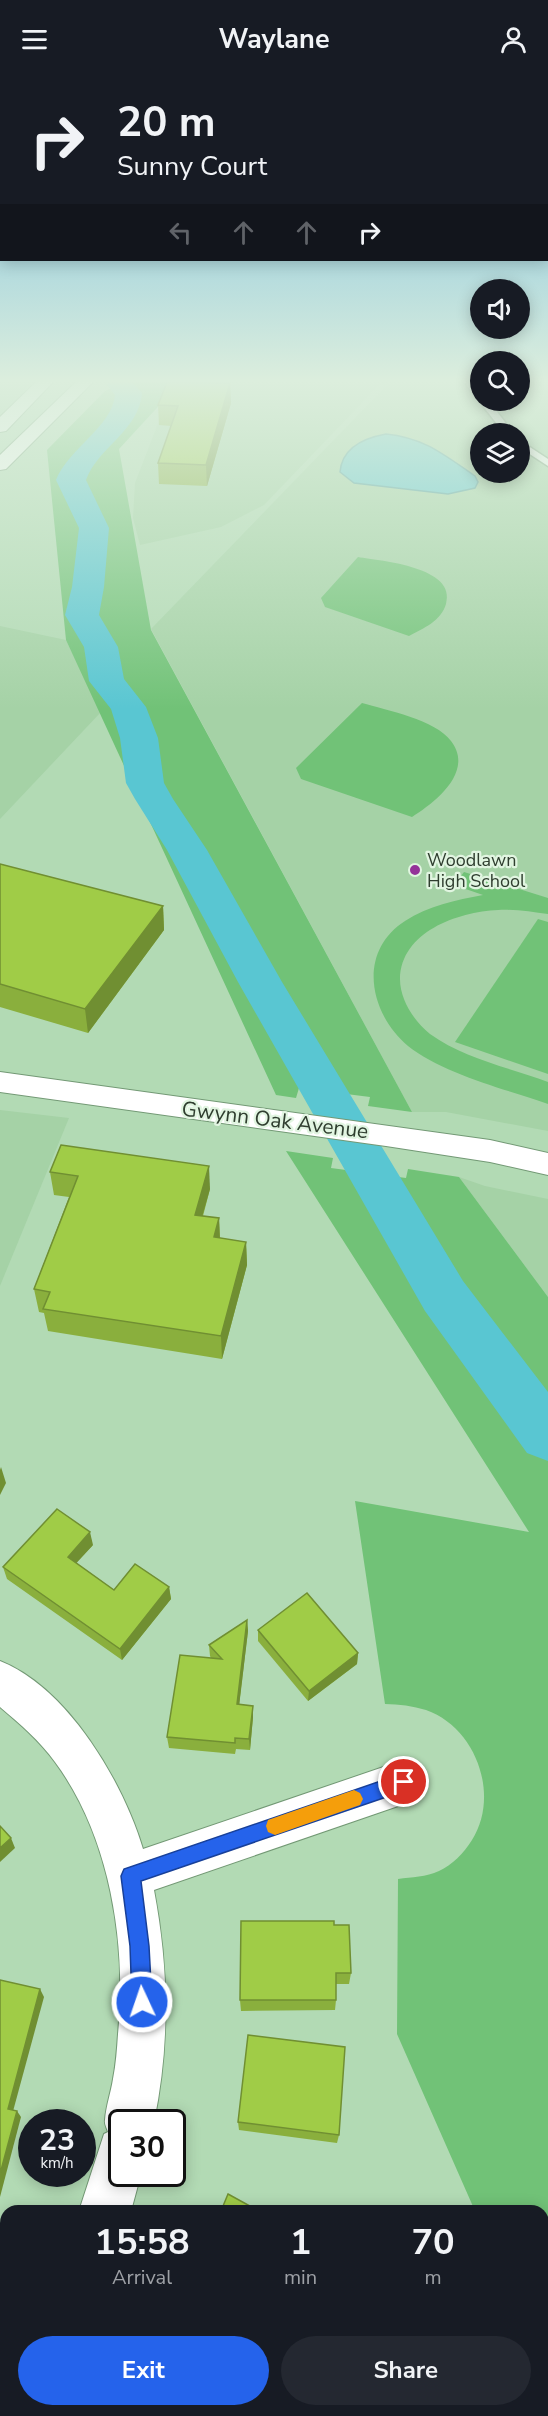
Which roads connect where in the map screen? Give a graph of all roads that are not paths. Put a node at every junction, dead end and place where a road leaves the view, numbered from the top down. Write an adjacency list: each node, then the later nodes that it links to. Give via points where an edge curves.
1 (0, 1082): 2 (street, Gwynn Oak Avenue, via 387,1135)
2 (548, 1164)
3 (0, 1682): 5 (street, via 38,1713 77,1756 104,1806)
4 (404, 1782): 5 (street)
5 (130, 1876): 6 (street, via 140,1946 143,2021)
6 (131, 2109)
7 (112, 2187): 8 (street)
8 (107, 2205)

